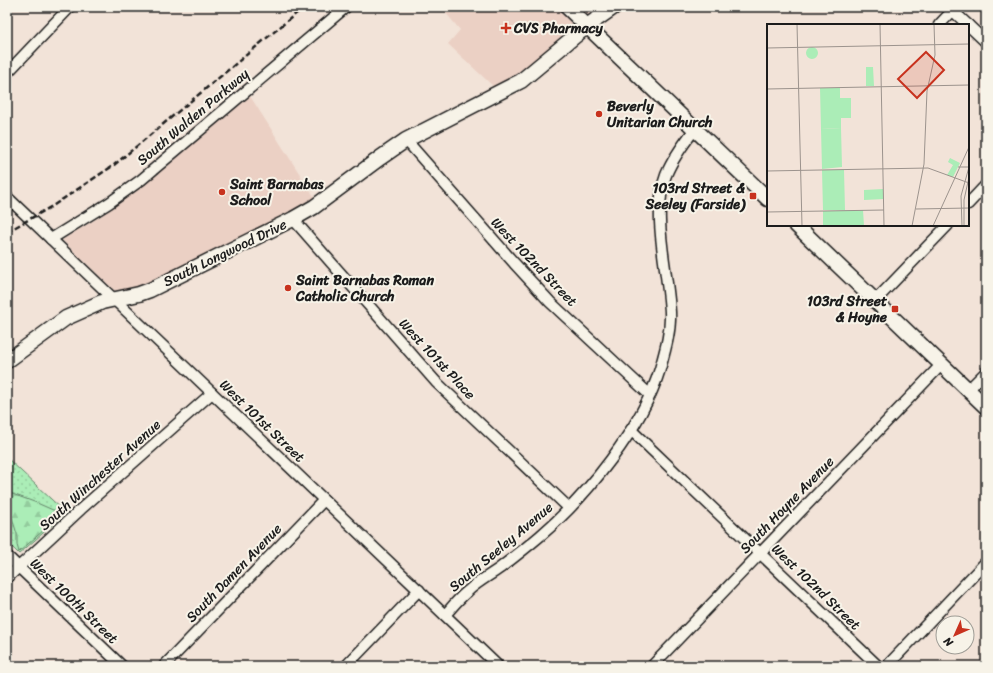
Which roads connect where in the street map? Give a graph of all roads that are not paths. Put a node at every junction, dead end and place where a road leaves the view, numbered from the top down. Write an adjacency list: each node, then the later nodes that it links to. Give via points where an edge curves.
1 (70, 7): 11 (street)
2 (346, 7): 21 (street, South Walden Parkway, via 141,180)
3 (568, 7): 8 (street)
4 (614, 7): 8 (street, South Longwood Drive)
5 (954, 9): 6 (street); 7 (street)
6 (940, 24)
7 (967, 24)
8 (587, 26): 12 (street); 13 (street, South Longwood Drive, via 521,81)
9 (969, 26): 10 (street)
10 (986, 42)
11 (7, 73)
12 (695, 128): 16 (street); 29 (street, South Seeley Avenue, via 666,175 661,200 661,227 670,314 660,370)
13 (406, 140): 18 (street, South Longwood Drive, via 314,207); 29 (street, West 102nd Street, via 550,302)
14 (986, 185): 17 (street)
15 (7, 197): 21 (street, West 101st Street)
16 (767, 198)
17 (969, 203)
18 (293, 219): 22 (street, South Longwood Drive, via 150,290); 33 (street, West 101st Place, via 436,382)
19 (797, 226): 23 (street)
20 (947, 226): 23 (street)
21 (51, 239): 22 (street, West 101st Street)
22 (114, 299): 24 (street, South Longwood Drive, via 66,318); 28 (street, West 101st Street)
23 (875, 301): 25 (street)
24 (7, 361)
25 (942, 364): 27 (street); 34 (street, South Hoyne Avenue)
26 (986, 372): 27 (street)
27 (968, 390): 30 (street)
28 (212, 393): 32 (street, West 101st Street); 37 (street, South Winchester Avenue)
29 (650, 395): 31 (street, South Seeley Avenue)
30 (986, 407)
31 (631, 430): 33 (street, South Seeley Avenue); 34 (street, West 102nd Street)
32 (324, 500): 39 (street, West 101st Street); 42 (street, South Damen Avenue)
33 (569, 508): 40 (street, South Seeley Avenue, via 518,554 467,591)
34 (760, 553): 45 (street, South Hoyne Avenue); 46 (street, West 102nd Street)
35 (7, 556): 37 (street, West 100th Street)
36 (986, 562): 47 (street)
37 (18, 567): 38 (street, South Winchester Avenue); 41 (street, West 100th Street)
38 (7, 578)
39 (419, 590): 40 (street, West 101st Street); 43 (street)
40 (445, 615): 44 (street, West 101st Street)
41 (122, 666)
42 (164, 666)
43 (346, 666)
44 (498, 666)
45 (652, 666)
46 (878, 666)
47 (887, 666)

